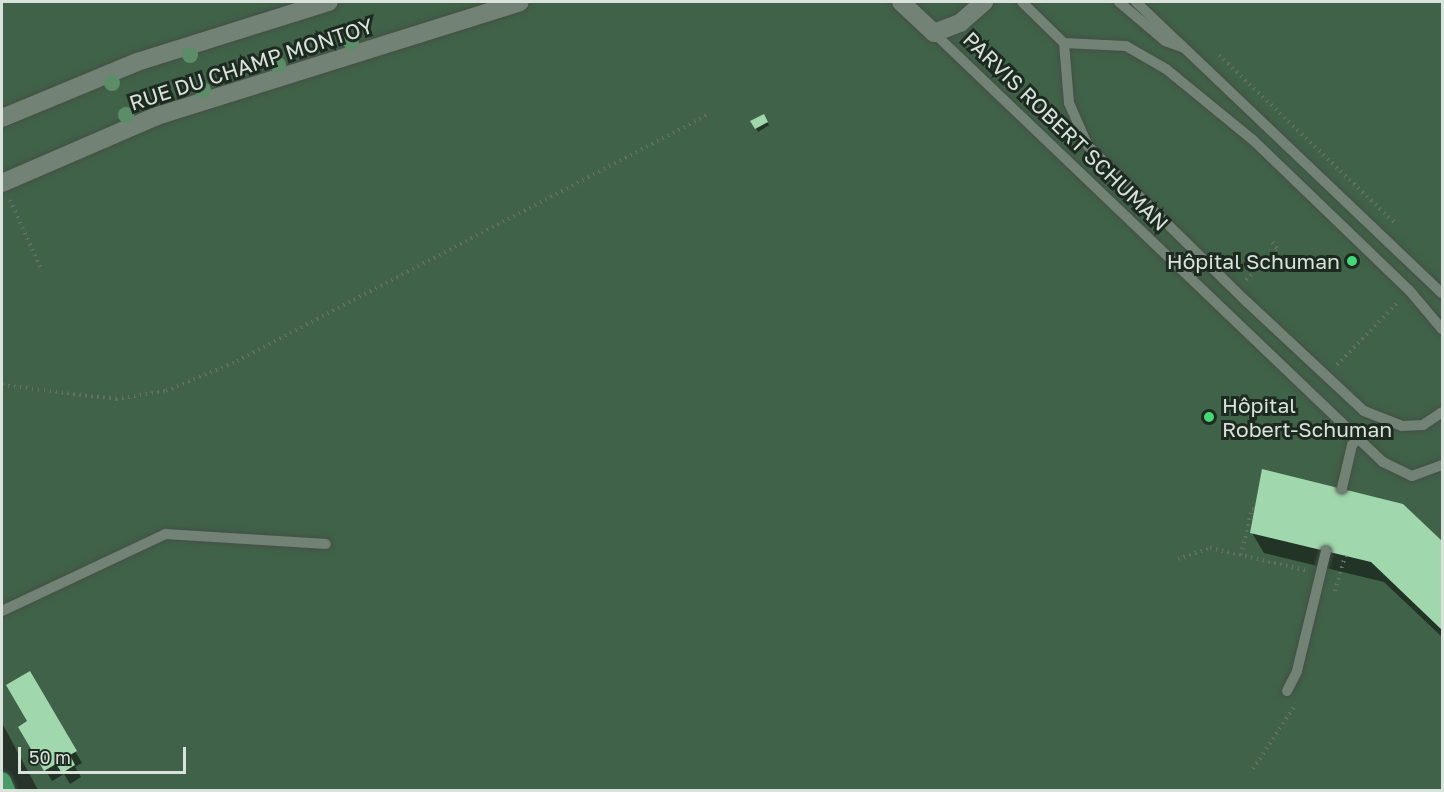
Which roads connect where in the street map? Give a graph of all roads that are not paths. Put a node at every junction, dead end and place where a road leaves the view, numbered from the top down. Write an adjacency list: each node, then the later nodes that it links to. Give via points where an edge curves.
1 (329, 2): 11 (street, RUE DU CHAMP MONTOY, via 137,62)
2 (520, 2): 12 (street, RUE DU CHAMP MONTOY, via 157,116)
3 (901, 2): 8 (street)
4 (984, 2): 8 (street, via 960,23)
5 (1022, 2): 9 (lane)
6 (1119, 2): 10 (lane, via 1165,41)
7 (1136, 2): 10 (lane)
8 (934, 33): 16 (lane, PARVIS ROBERT SCHUMAN)
9 (1064, 43): 14 (lane, via 1126,46 1166,69 1253,140 1378,259); 15 (lane, via 1069,103 1088,146 1247,302 1364,411 1402,426 1423,425)
10 (1187, 49): 13 (lane)
11 (2, 118)
12 (2, 182)
13 (1443, 293)
14 (1443, 329)
15 (1443, 412)
16 (1358, 438): 17 (lane, PARVIS ROBERT SCHUMAN, via 1395,470 1412,476); 18 (lane, via 1352,445)
17 (1443, 465)
18 (1341, 488)
19 (326, 544): 21 (lane, via 166,534)
20 (1326, 551): 22 (lane, via 1297,671)
21 (2, 611)
22 (1287, 691)
23 (2, 781): 24 (main road)
24 (6, 790)

